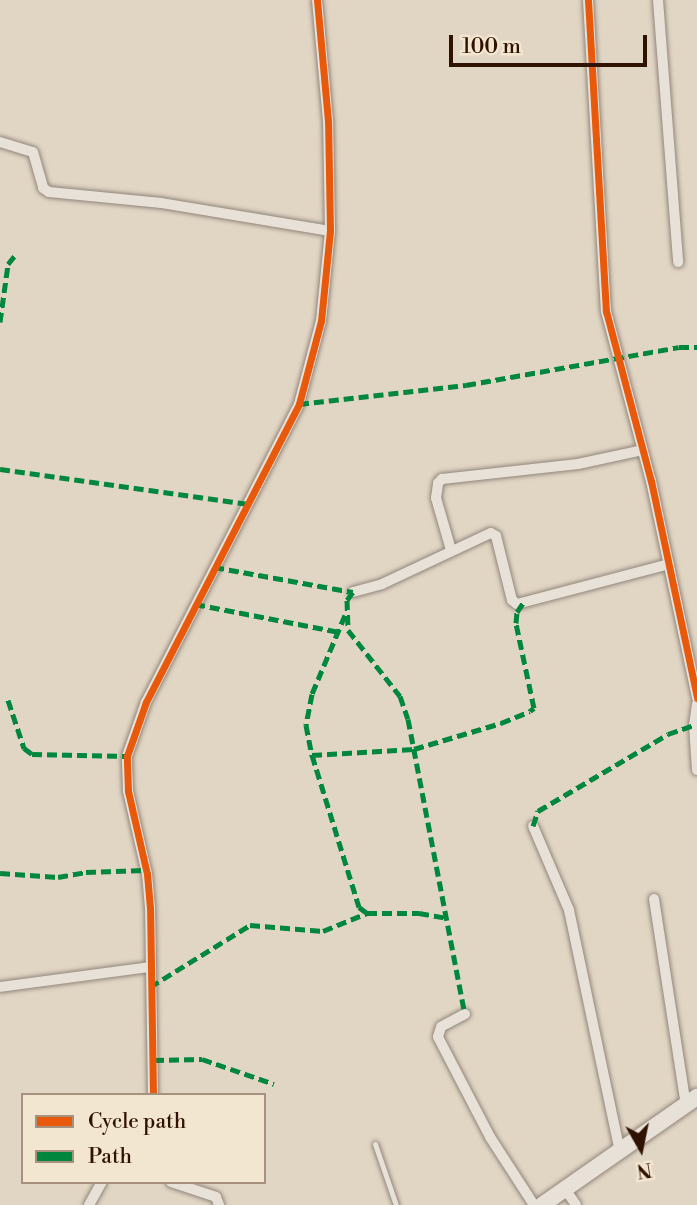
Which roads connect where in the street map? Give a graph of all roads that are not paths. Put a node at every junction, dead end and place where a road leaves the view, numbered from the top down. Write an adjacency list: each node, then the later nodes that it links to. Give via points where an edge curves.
1 (317, 0): 5 (street, via 328,121)
2 (588, 0): 7 (street, via 606,311)
3 (658, 0): 6 (street)
4 (0, 142): 5 (street, via 33,152 43,188 49,192 161,202)
5 (330, 231): 16 (street, via 321,321 299,404 130,741 126,772 147,874)
6 (678, 262)
7 (643, 450): 8 (street, via 565,466 442,479 436,498); 9 (street)
8 (452, 550): 9 (street, via 491,533 496,536 512,600 517,604); 10 (street, via 382,584)
9 (669, 564): 11 (street)
10 (353, 592)
11 (697, 698)
12 (697, 704): 13 (street)
13 (697, 770)
14 (533, 826): 22 (street, via 569,910)
15 (654, 898): 20 (street)
16 (150, 967): 17 (street); 19 (street)
17 (0, 987)
18 (465, 1014): 29 (street, via 441,1027 438,1037 490,1137)
19 (153, 1093)
20 (692, 1101): 22 (main road)
21 (375, 1144): 28 (lane)
22 (620, 1151): 25 (main road)
23 (101, 1184): 26 (street)
24 (178, 1184): 27 (street, via 216,1197)
25 (565, 1189): 30 (main road); 31 (street)
26 (89, 1205)
27 (219, 1205)
28 (397, 1205)
29 (534, 1205)
30 (542, 1205)
31 (576, 1205)

